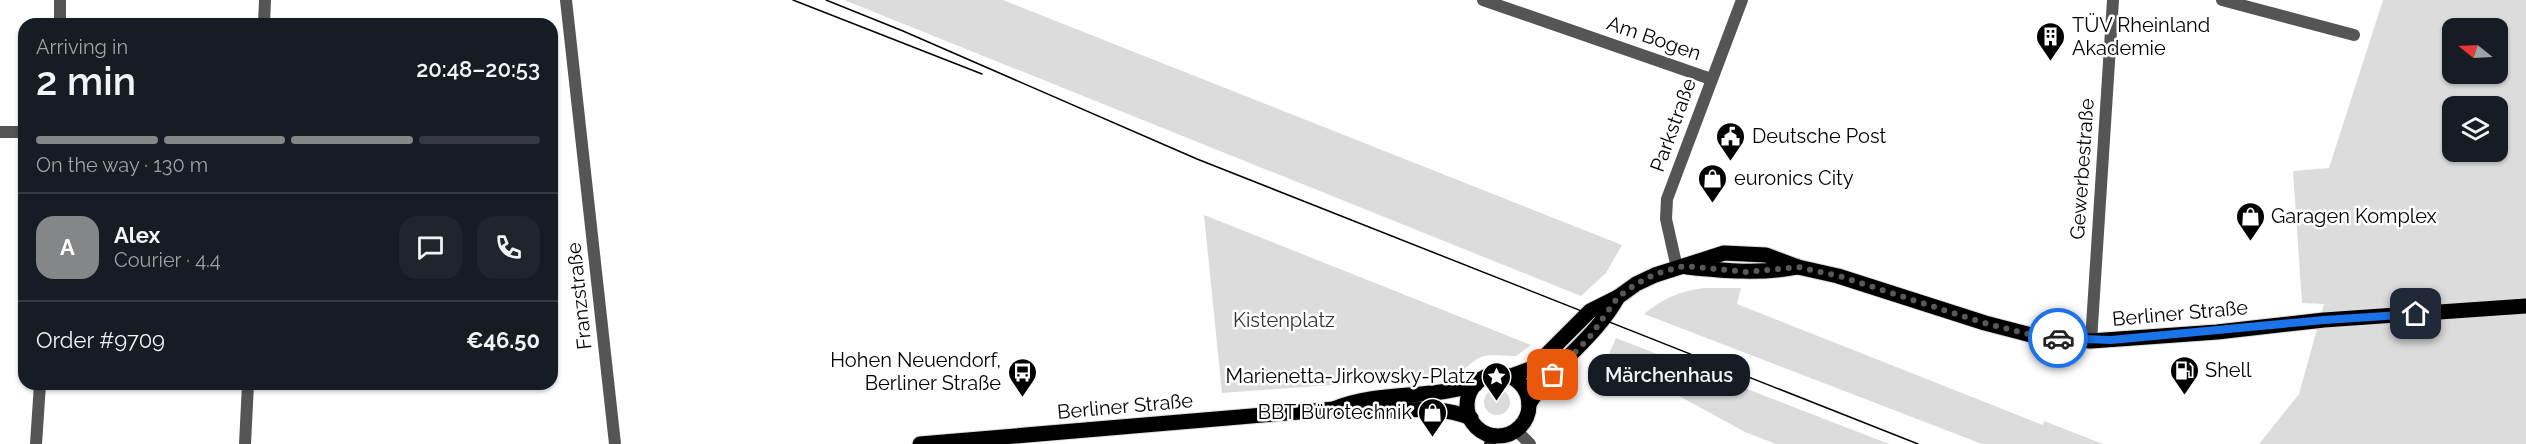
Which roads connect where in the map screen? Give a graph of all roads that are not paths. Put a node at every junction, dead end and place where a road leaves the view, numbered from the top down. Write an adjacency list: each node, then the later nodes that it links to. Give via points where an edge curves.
1 (60, 0): 8 (street)
2 (265, 0): 9 (street)
3 (566, 0): 29 (street, Franzstraße)
4 (1483, 0): 11 (street, Am Bogen)
5 (1742, 0): 11 (street, Parkstraße)
6 (2113, 0): 17 (street, Gewerbestraße)
7 (2222, 0): 10 (street)
8 (60, 18)
9 (264, 18)
10 (2354, 35)
11 (1711, 78): 14 (street, Parkstraße, via 1665,205)
12 (0, 132): 13 (street)
13 (18, 132)
14 (1681, 267): 15 (main road, Berliner Straße, via 1655,274); 17 (main road, Berliner Straße, via 1747,272 1798,267 1839,276 1984,323 2036,336)
15 (1618, 297): 18 (main road, Berliner Straße, via 1581,319 1533,368); 22 (main road, Berliner Straße, via 1589,338)
16 (2526, 306): 17 (main road, Berliner Straße)
17 (2091, 341)
18 (1511, 376): 19 (main road, via 1492,374); 22 (main road, via 1524,387)
19 (1476, 384): 23 (main road, Berliner Straße, via 1457,391 1354,400); 24 (main road, via 1469,396)
20 (40, 390): 27 (street)
21 (248, 390): 28 (street)
22 (1529, 404): 25 (main road, via 1526,419)
23 (1334, 409): 24 (main road, Berliner Straße, via 1355,413 1447,411); 30 (main road, Berliner Straße)
24 (1471, 418): 26 (main road)
25 (1516, 430): 26 (main road); 31 (street)
26 (1491, 439)
27 (36, 444)
28 (245, 444)
29 (615, 444)
30 (920, 444)
31 (1530, 444)

